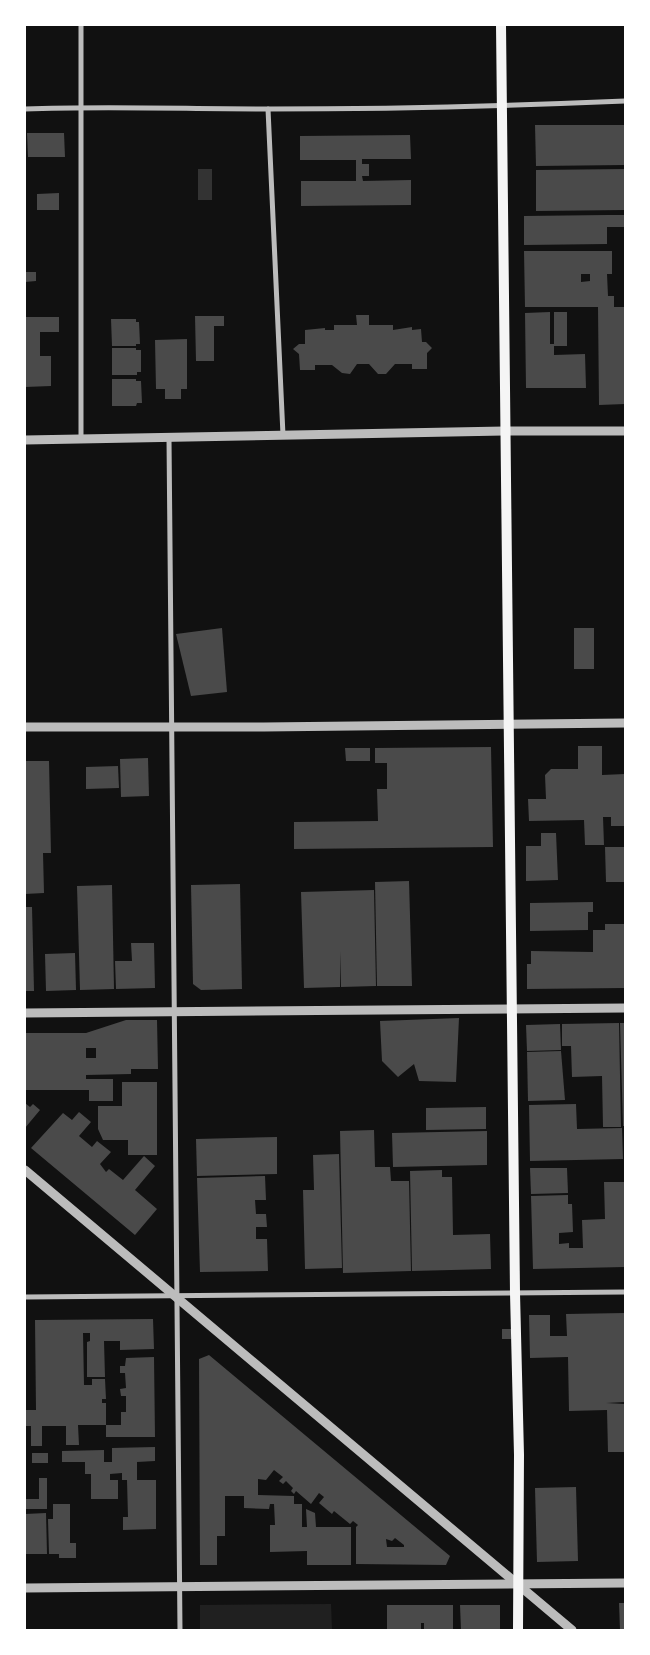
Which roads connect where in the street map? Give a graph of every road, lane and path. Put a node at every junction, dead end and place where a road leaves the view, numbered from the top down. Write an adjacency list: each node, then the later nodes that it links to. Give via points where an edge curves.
1 (81, 25): 5 (street)
2 (501, 25): 4 (main road)
3 (625, 101): 4 (street)
4 (502, 106): 7 (street); 8 (main road)
5 (83, 107): 6 (street); 7 (street); 13 (street)
6 (25, 109)
7 (268, 109): 10 (street)
8 (504, 430): 9 (street); 10 (street); 15 (main road)
9 (625, 431)
10 (283, 436): 11 (street)
11 (169, 438): 13 (street); 16 (street)
12 (25, 440): 13 (street)
13 (81, 440)
14 (625, 723): 15 (street)
15 (510, 725): 16 (street); 19 (main road)
16 (171, 726): 17 (street); 20 (street)
17 (25, 727)
18 (625, 1008): 19 (street)
19 (512, 1009): 20 (street); 24 (main road)
20 (175, 1012): 21 (street); 25 (street)
21 (25, 1014)
22 (25, 1170): 25 (street)
23 (625, 1292): 24 (street)
24 (514, 1293): 25 (street); 28 (main road)
25 (176, 1296): 26 (street); 28 (street); 29 (street)
26 (25, 1297)
27 (625, 1583): 28 (street)
28 (517, 1585): 29 (street); 32 (main road); 33 (street)
29 (179, 1586): 30 (street); 31 (street)
30 (25, 1588)
31 (180, 1630)
32 (518, 1630)
33 (572, 1630)

